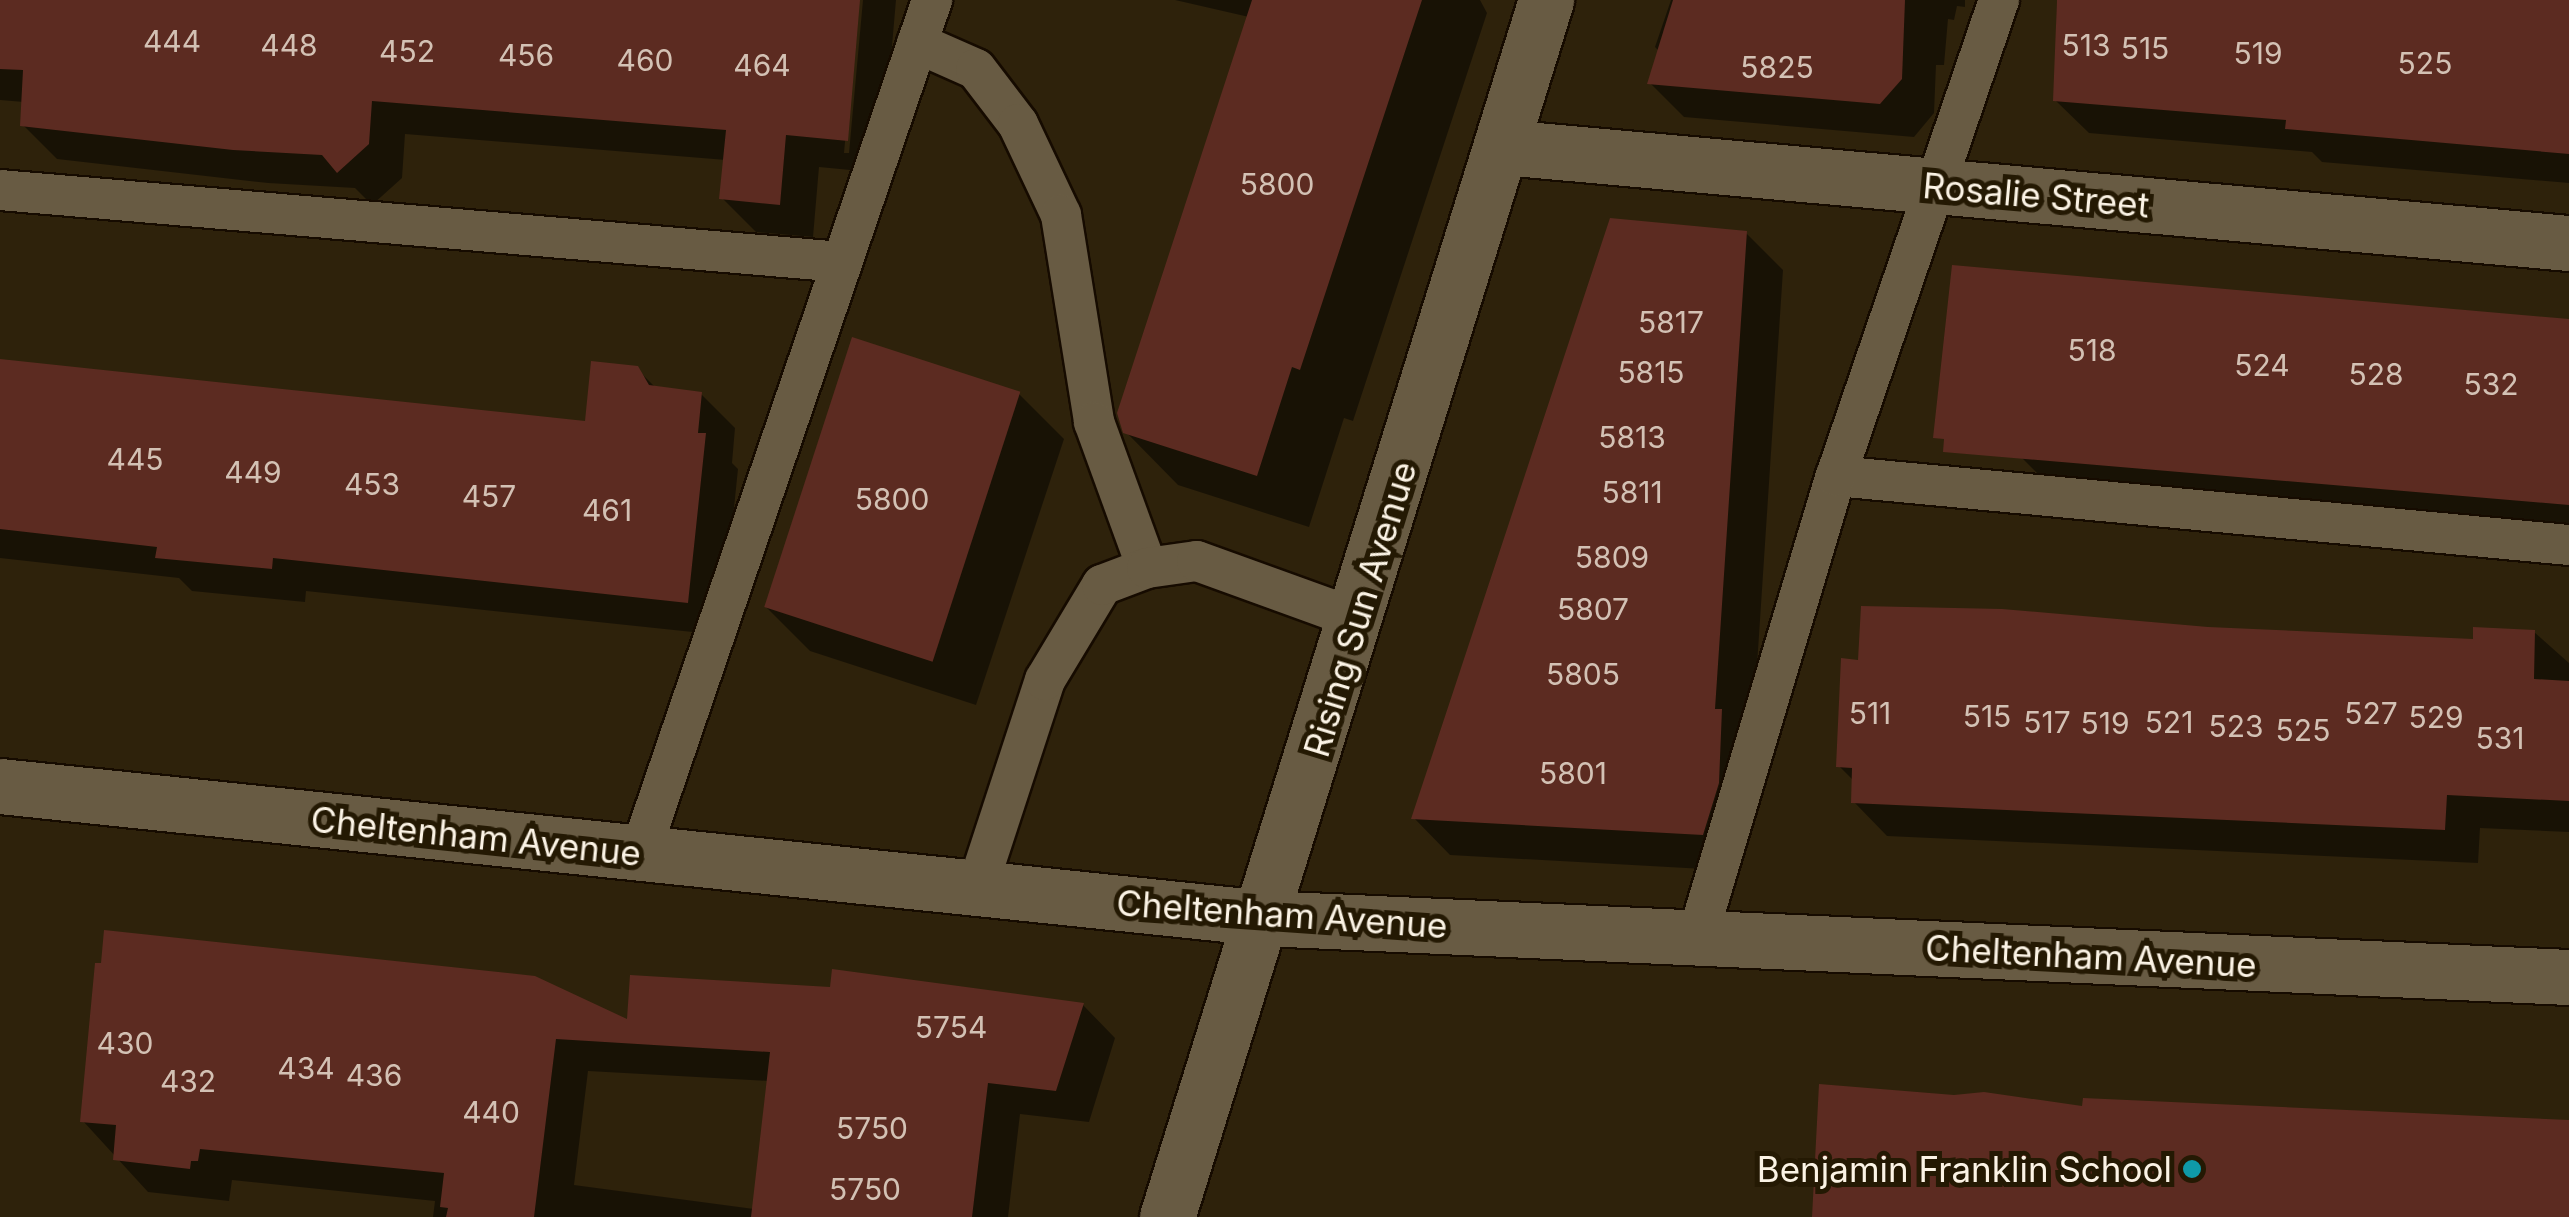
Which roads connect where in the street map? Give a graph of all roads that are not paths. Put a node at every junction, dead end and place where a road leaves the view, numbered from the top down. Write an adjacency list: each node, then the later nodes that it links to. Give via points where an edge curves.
1 (932, 0): 4 (lane)
2 (1546, 0): 5 (street, Rising Sun Avenue)
3 (1999, 0): 6 (lane)
4 (917, 43): 9 (lane); 12 (lane, via 976,68 1018,124 1061,215 1094,422)
5 (1504, 147): 6 (street, Rosalie Street); 13 (street, Rising Sun Avenue)
6 (1932, 186): 8 (street, Rosalie Street); 10 (lane)
7 (0, 190): 9 (lane)
8 (2569, 243)
9 (842, 262): 15 (lane)
10 (1836, 476): 11 (lane); 18 (lane)
11 (2569, 545)
12 (1147, 568): 13 (lane, via 1196,562); 16 (lane, via 1102,586 1046,680)
13 (1357, 619): 17 (street, Rising Sun Avenue)
14 (0, 786): 15 (street, Cheltenham Avenue)
15 (640, 852): 16 (street, Cheltenham Avenue)
16 (978, 888): 17 (street, Cheltenham Avenue)
17 (1264, 918): 18 (street, Cheltenham Avenue); 20 (street, Rising Sun Avenue)
18 (1696, 938): 19 (street, Cheltenham Avenue)
19 (2569, 977)
20 (1167, 1217)

